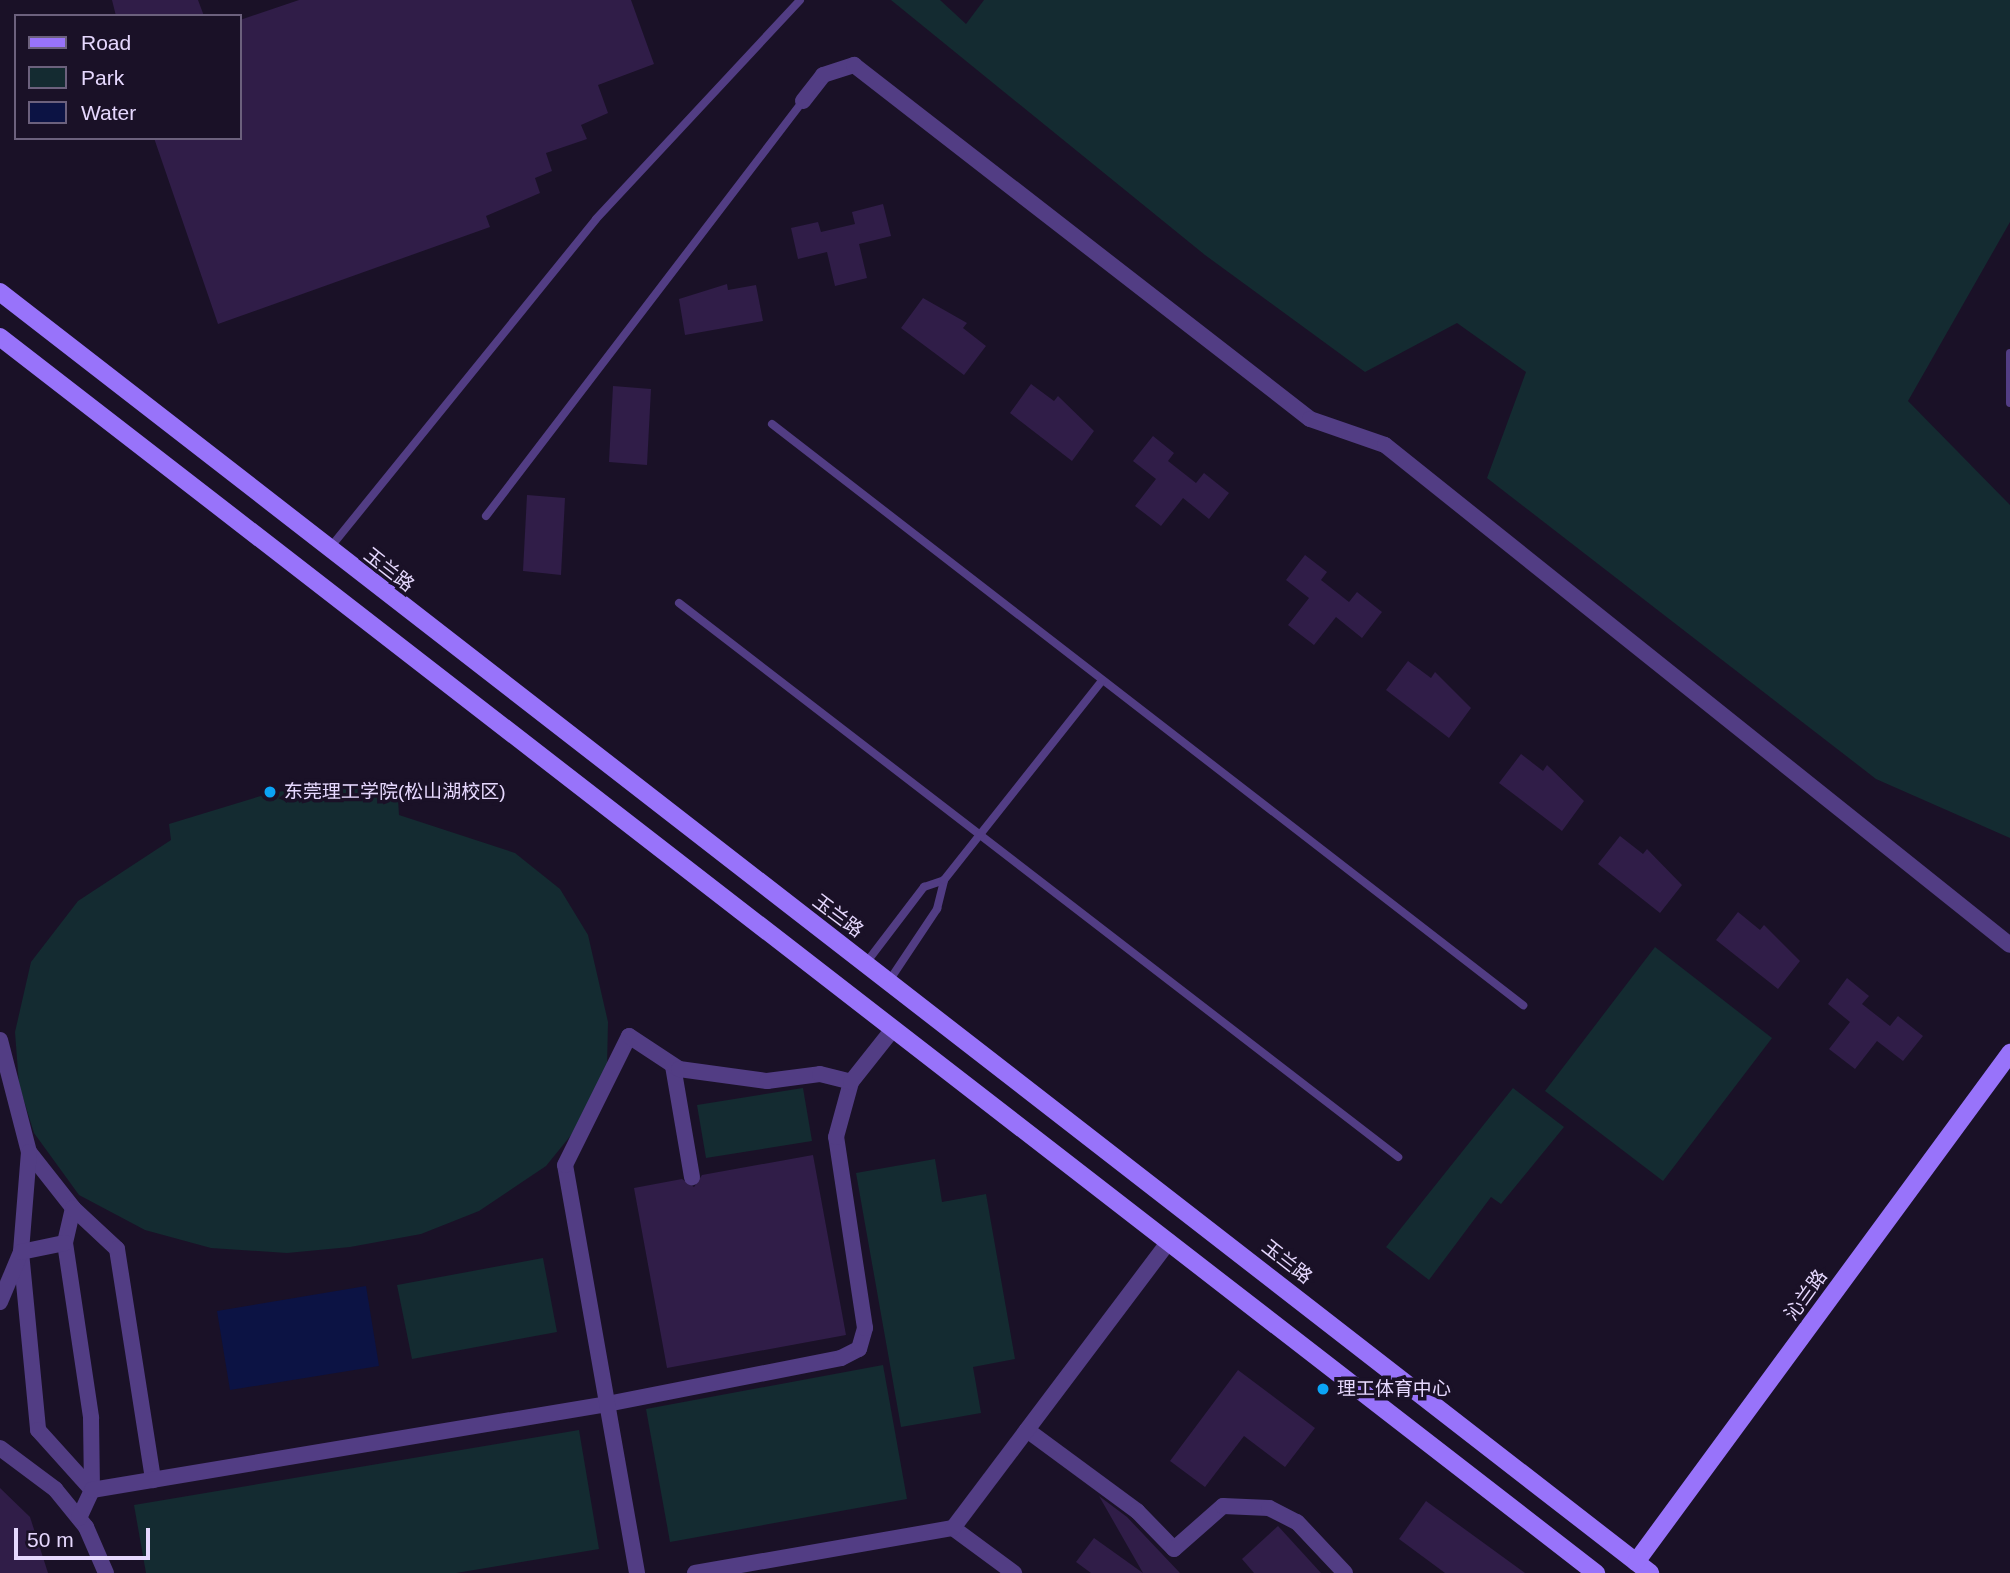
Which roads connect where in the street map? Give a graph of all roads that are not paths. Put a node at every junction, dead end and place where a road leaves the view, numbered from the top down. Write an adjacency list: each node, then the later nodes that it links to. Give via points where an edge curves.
1 (800, 0): 9 (lane, via 596,219)
2 (803, 101): 8 (lane); 14 (street, via 823,75 854,65 1310,419 1363,434 1416,469)
3 (0, 292): 9 (street, 玉兰路)
4 (0, 337): 18 (street)
5 (2010, 354): 6 (lane)
6 (2010, 403)
7 (772, 424): 11 (lane)
8 (486, 516)
9 (328, 549): 15 (street, 玉兰路)
10 (679, 603): 12 (lane)
11 (1101, 682): 12 (lane); 17 (lane)
12 (982, 832): 13 (lane); 24 (lane)
13 (944, 880): 15 (lane, via 924,887); 16 (lane, via 937,909)
14 (2010, 945)
15 (866, 963): 16 (street, 玉兰路)
16 (889, 981): 38 (street, 玉兰路)
17 (1524, 1005)
18 (893, 1029): 22 (street); 27 (street)
19 (0, 1040): 23 (street)
20 (2010, 1053): 38 (street, 沁兰路)
21 (673, 1066): 22 (street, via 767,1081 821,1074); 25 (street); 31 (street, via 629,1036 565,1165)
22 (851, 1083): 31 (street, via 836,1138 865,1328 859,1349 841,1358)
23 (29, 1152): 26 (street); 29 (street)
24 (1398, 1157)
25 (692, 1177)
26 (73, 1208): 28 (street); 34 (street, via 117,1249)
27 (1169, 1241): 32 (street); 44 (street)
28 (65, 1242): 29 (street); 35 (street, via 91,1418)
29 (21, 1252): 30 (street); 35 (street, via 38,1430)
30 (0, 1302)
31 (607, 1404): 34 (street); 40 (street)
32 (1027, 1430): 37 (street); 43 (street, via 1137,1511 1174,1549 1223,1506 1269,1508 1297,1522)
33 (0, 1448): 36 (street, via 55,1489)
34 (153, 1480): 35 (street)
35 (92, 1490): 36 (street)
36 (79, 1518): 39 (street)
37 (953, 1528): 41 (street); 42 (street)
38 (1636, 1562): 45 (street, 玉兰路)
39 (106, 1573)
40 (637, 1573)
41 (695, 1573)
42 (1014, 1573)
43 (1345, 1573)
44 (1596, 1573)
45 (1650, 1573)

